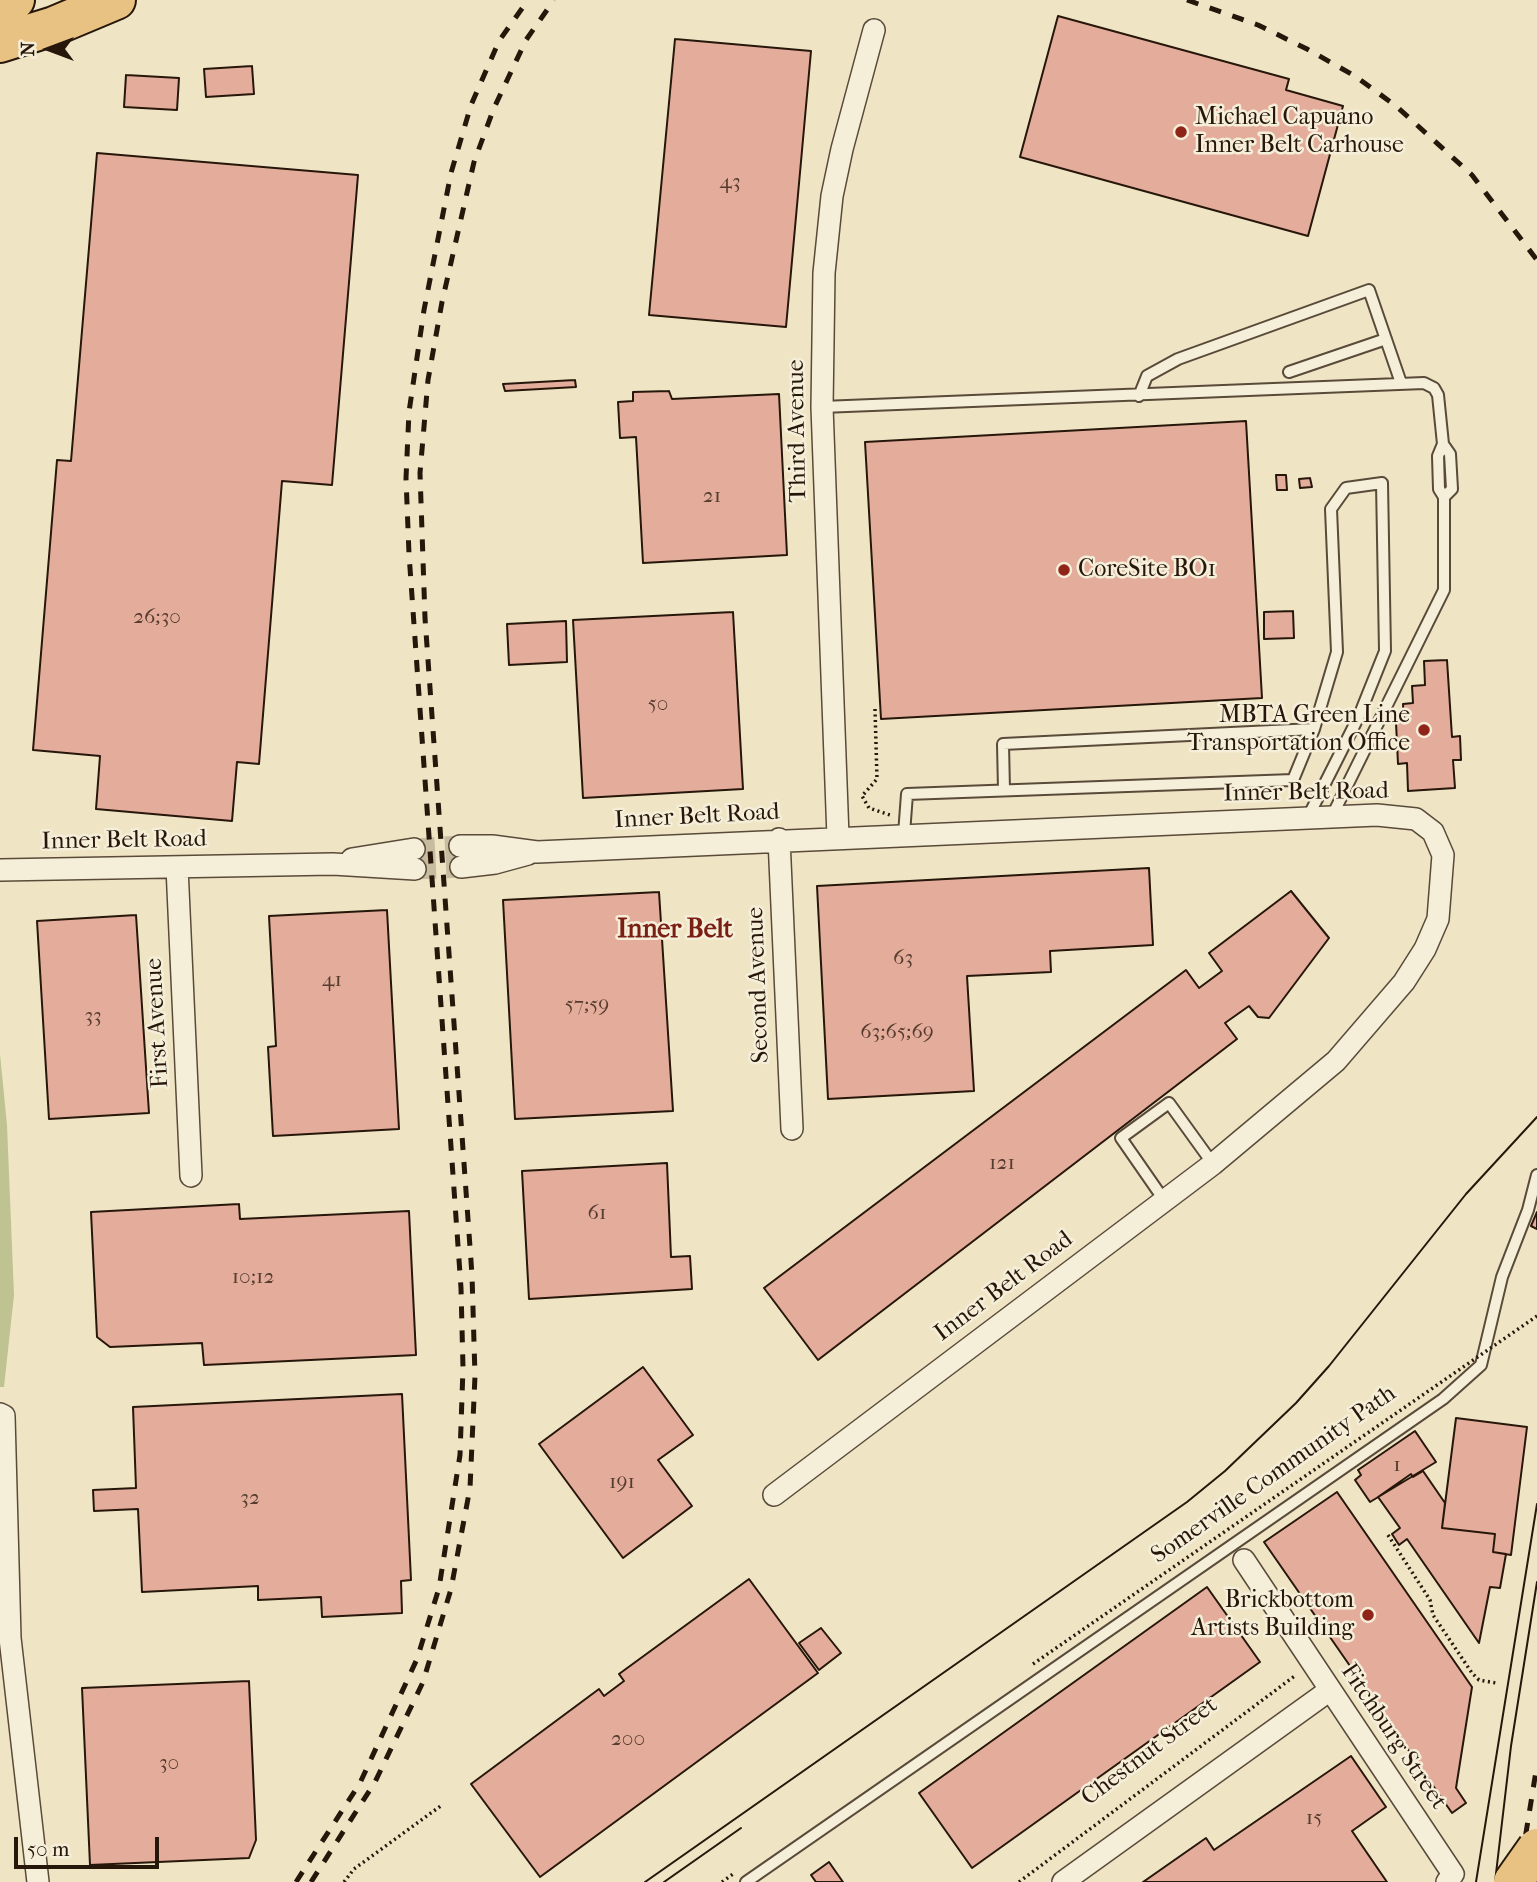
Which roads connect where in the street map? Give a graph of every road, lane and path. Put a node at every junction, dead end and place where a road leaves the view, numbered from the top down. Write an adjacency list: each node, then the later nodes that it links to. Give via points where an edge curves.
1 (15, 0): 3 (highway)
2 (116, 0): 5 (highway)
3 (0, 4)
4 (874, 30): 10 (street, Third Avenue, via 832,196 824,273)
5 (0, 43)
6 (1386, 339): 7 (lane); 8 (lane); 9 (lane, via 1369,290 1178,359 1147,376)
7 (1289, 372)
8 (1401, 383): 9 (lane); 14 (lane, via 1424,383 1438,395 1452,489 1444,497 1444,590)
9 (1139, 396): 10 (lane)
10 (822, 407): 17 (street, Third Avenue)
11 (875, 709): 16 (path, via 877,779 862,796 873,810 888,813)
12 (1314, 729): 13 (lane, via 1293,780); 13 (lane, via 1003,744); 15 (lane, via 1337,652 1331,509 1346,488 1382,483 1385,651 1359,716)
13 (1004, 790): 16 (lane, via 907,794)
14 (1332, 816): 15 (street, Inner Belt Road); 24 (street, Inner Belt Road, via 1416,818 1433,832 1443,855 1438,919 1404,982 1336,1061)
15 (1308, 817): 16 (street, Inner Belt Road)
16 (897, 834): 17 (street, Inner Belt Road)
17 (838, 836): 18 (street, Inner Belt Road)
18 (779, 839): 19 (street, Inner Belt Road, via 537,852 495,863); 23 (street, Second Avenue)
19 (461, 857)
20 (414, 859): 21 (street, Inner Belt Road)
21 (177, 867): 22 (street, Inner Belt Road); 26 (street, First Avenue)
22 (0, 870)
23 (792, 1129)
24 (1213, 1164): 27 (street, Inner Belt Road); 27 (lane, via 1169,1103 1121,1138)
25 (1537, 1175): 42 (lane, via 1502,1277 1481,1365 1443,1399)
26 (191, 1176)
27 (1164, 1200): 30 (street, Inner Belt Road)
28 (1537, 1316): 34 (path, Somerville Community Path, bridge)
29 (0, 1414): 40 (street, via 4,1416 10,1638)
30 (774, 1495)
31 (1388, 1535): 35 (path, via 1472,1673 1479,1680)
32 (1244, 1560): 33 (street, Fitchburg Street)
33 (1312, 1663): 36 (street, Fitchburg Street); 43 (path, Chestnut Street)
34 (1033, 1664)
35 (1496, 1683)
36 (1330, 1690): 39 (street, Fitchburg Street); 44 (street)
37 (442, 1805): 41 (path, via 354,1869)
38 (1537, 1848): 45 (highway, bridge)
39 (1450, 1878)
40 (38, 1882)
41 (344, 1882)
42 (746, 1882)
43 (1018, 1882)
44 (1063, 1882)
45 (1513, 1882)

